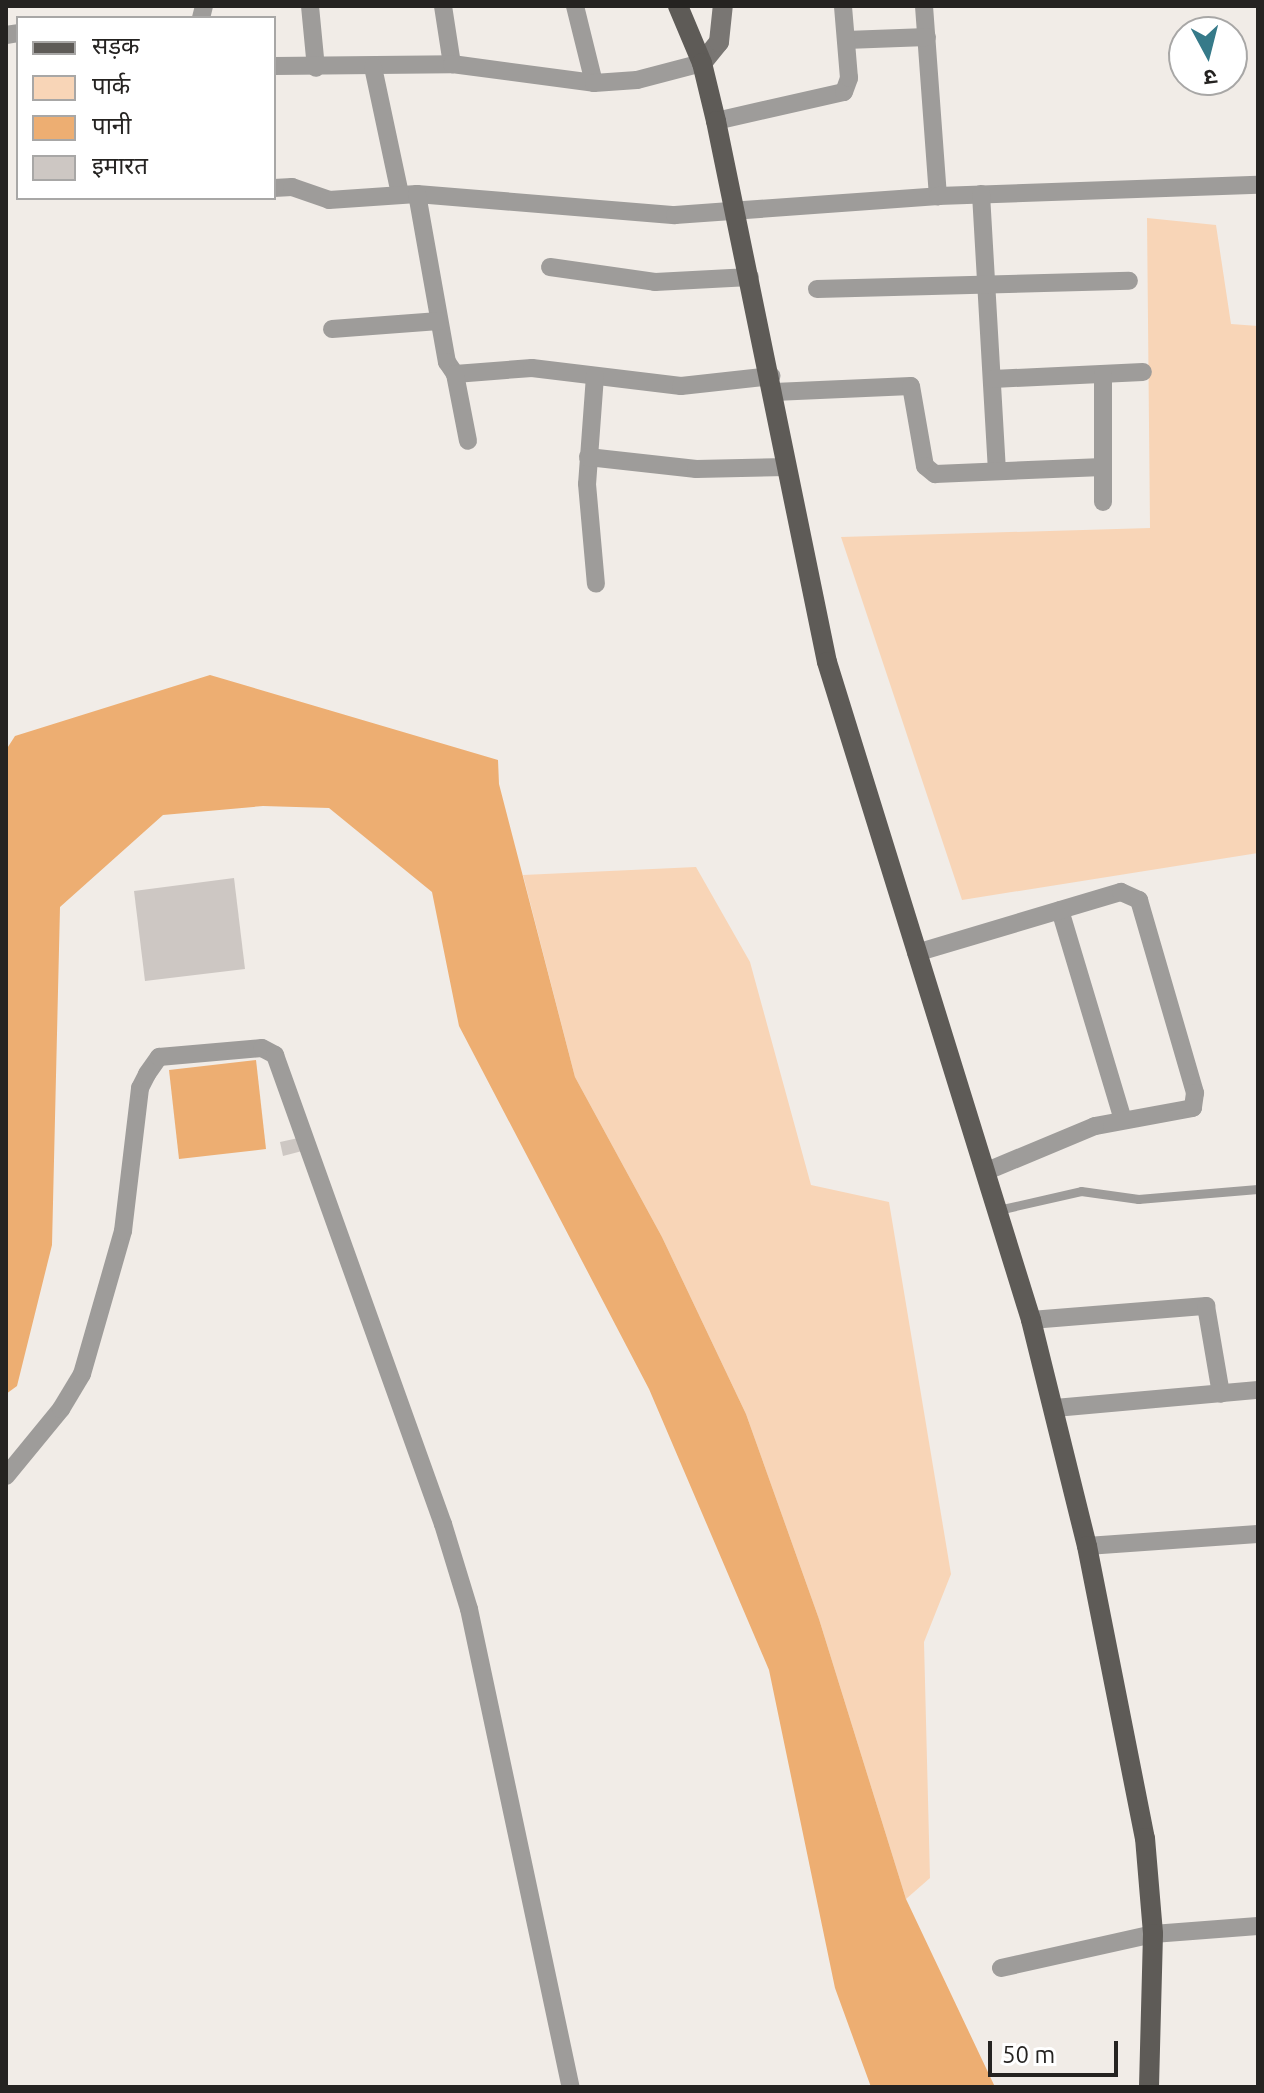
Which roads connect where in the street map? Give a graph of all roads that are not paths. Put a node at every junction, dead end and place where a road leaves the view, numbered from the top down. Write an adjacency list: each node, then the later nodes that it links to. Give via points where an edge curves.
1 (310, 6): 14 (street)
2 (443, 6): 11 (street)
3 (575, 6): 15 (street)
4 (678, 6): 10 (main road)
5 (723, 6): 10 (street, via 719,42)
6 (843, 6): 9 (street)
7 (924, 6): 8 (street)
8 (927, 37): 9 (street); 21 (street)
9 (846, 40): 16 (street, via 849,78 844,92)
10 (702, 63): 15 (street, via 637,80); 16 (main road)
11 (452, 64): 13 (street); 15 (street)
12 (276, 66): 14 (street)
13 (373, 67): 14 (street); 19 (street)
14 (316, 68)
15 (594, 83)
16 (716, 121): 22 (main road)
17 (1258, 185): 20 (street)
18 (276, 188): 19 (street, via 292,187 329,200)
19 (409, 194): 22 (street, via 634,214); 28 (street)
20 (981, 194): 21 (street); 26 (street)
21 (938, 196): 22 (street)
22 (737, 213): 24 (main road)
23 (550, 267): 24 (street, via 655,282)
24 (750, 277): 35 (main road)
25 (1129, 281): 26 (street)
26 (987, 285): 27 (street); 34 (street)
27 (817, 289)
28 (439, 321): 29 (street); 31 (street, via 447,362)
29 (332, 329)
30 (1143, 372): 32 (street)
31 (455, 374): 33 (street, via 519,367); 36 (street)
32 (1103, 374): 34 (street); 39 (street)
33 (595, 376): 35 (street, via 681,386); 37 (street)
34 (993, 379): 40 (street)
35 (773, 384): 38 (main road); 40 (street, via 904,384 915,391 927,470)
36 (468, 441)
37 (588, 457): 38 (street, via 696,469); 42 (street)
38 (787, 467): 44 (main road, via 827,662)
39 (1103, 467): 40 (street); 41 (street)
40 (997, 471)
41 (1103, 502)
42 (596, 584)
43 (1060, 910): 44 (street); 45 (street); 45 (street, via 1121,892 1139,900 1196,1102 1187,1111)
44 (916, 953): 46 (main road)
45 (1123, 1120): 46 (street, via 1070,1134)
46 (987, 1171): 48 (main road)
47 (1258, 1189): 48 (lane, via 1138,1199 1081,1191)
48 (998, 1210): 49 (main road)
49 (1031, 1320): 51 (street, via 1206,1306); 52 (main road)
50 (1258, 1390): 51 (street)
51 (1221, 1394): 52 (street)
52 (1055, 1408): 55 (main road)
53 (6, 1476): 59 (street, via 61,1409 82,1374 123,1231 140,1088 147,1074 159,1057 262,1048 275,1055 469,1609)
54 (1258, 1534): 55 (street)
55 (1087, 1546): 57 (main road, via 1140,1808)
56 (1258, 1926): 57 (street)
57 (1153, 1934): 58 (street); 60 (main road)
58 (1001, 1968)
59 (571, 2087)
60 (1149, 2087)

